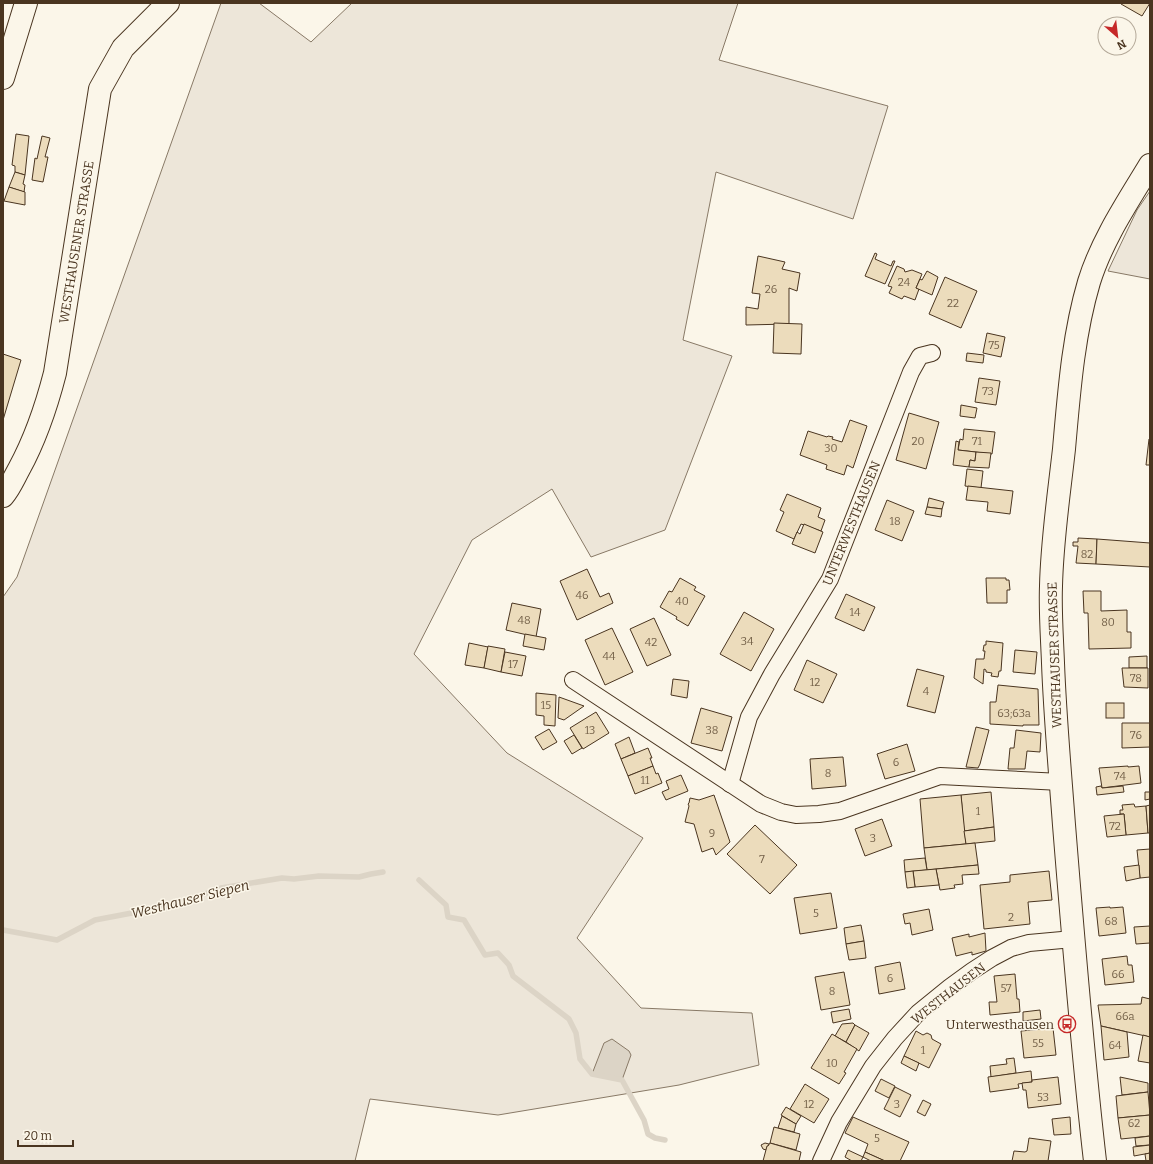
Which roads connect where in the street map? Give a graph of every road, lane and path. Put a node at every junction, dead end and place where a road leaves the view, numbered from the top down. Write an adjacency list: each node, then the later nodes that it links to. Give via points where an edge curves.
1 (26, 3): 3 (main road)
2 (168, 3): 6 (main road, WESTHAUSENER STRASSE, via 124,48 100,89 55,373 36,434)
3 (3, 78)
4 (1150, 165): 8 (main road, WESTHAUSER STRASSE, via 1120,212 1095,264 1080,320 1069,390 1051,586 1055,710)
5 (932, 353): 9 (street, UNTERWESTHAUSEN, via 920,356 911,372 830,579 749,717)
6 (3, 496)
7 (573, 680): 9 (street)
8 (1061, 782): 9 (street, via 940,776 840,811 796,815 761,804); 10 (main road, WESTHAUSER STRASSE)
9 (730, 784)
10 (1074, 939): 11 (street, WESTHAUSEN, via 1029,943 1011,948 950,987 918,1013 874,1066 839,1122); 12 (main road, WESTHAUSER STRASSE)
11 (821, 1161)
12 (1095, 1161)

